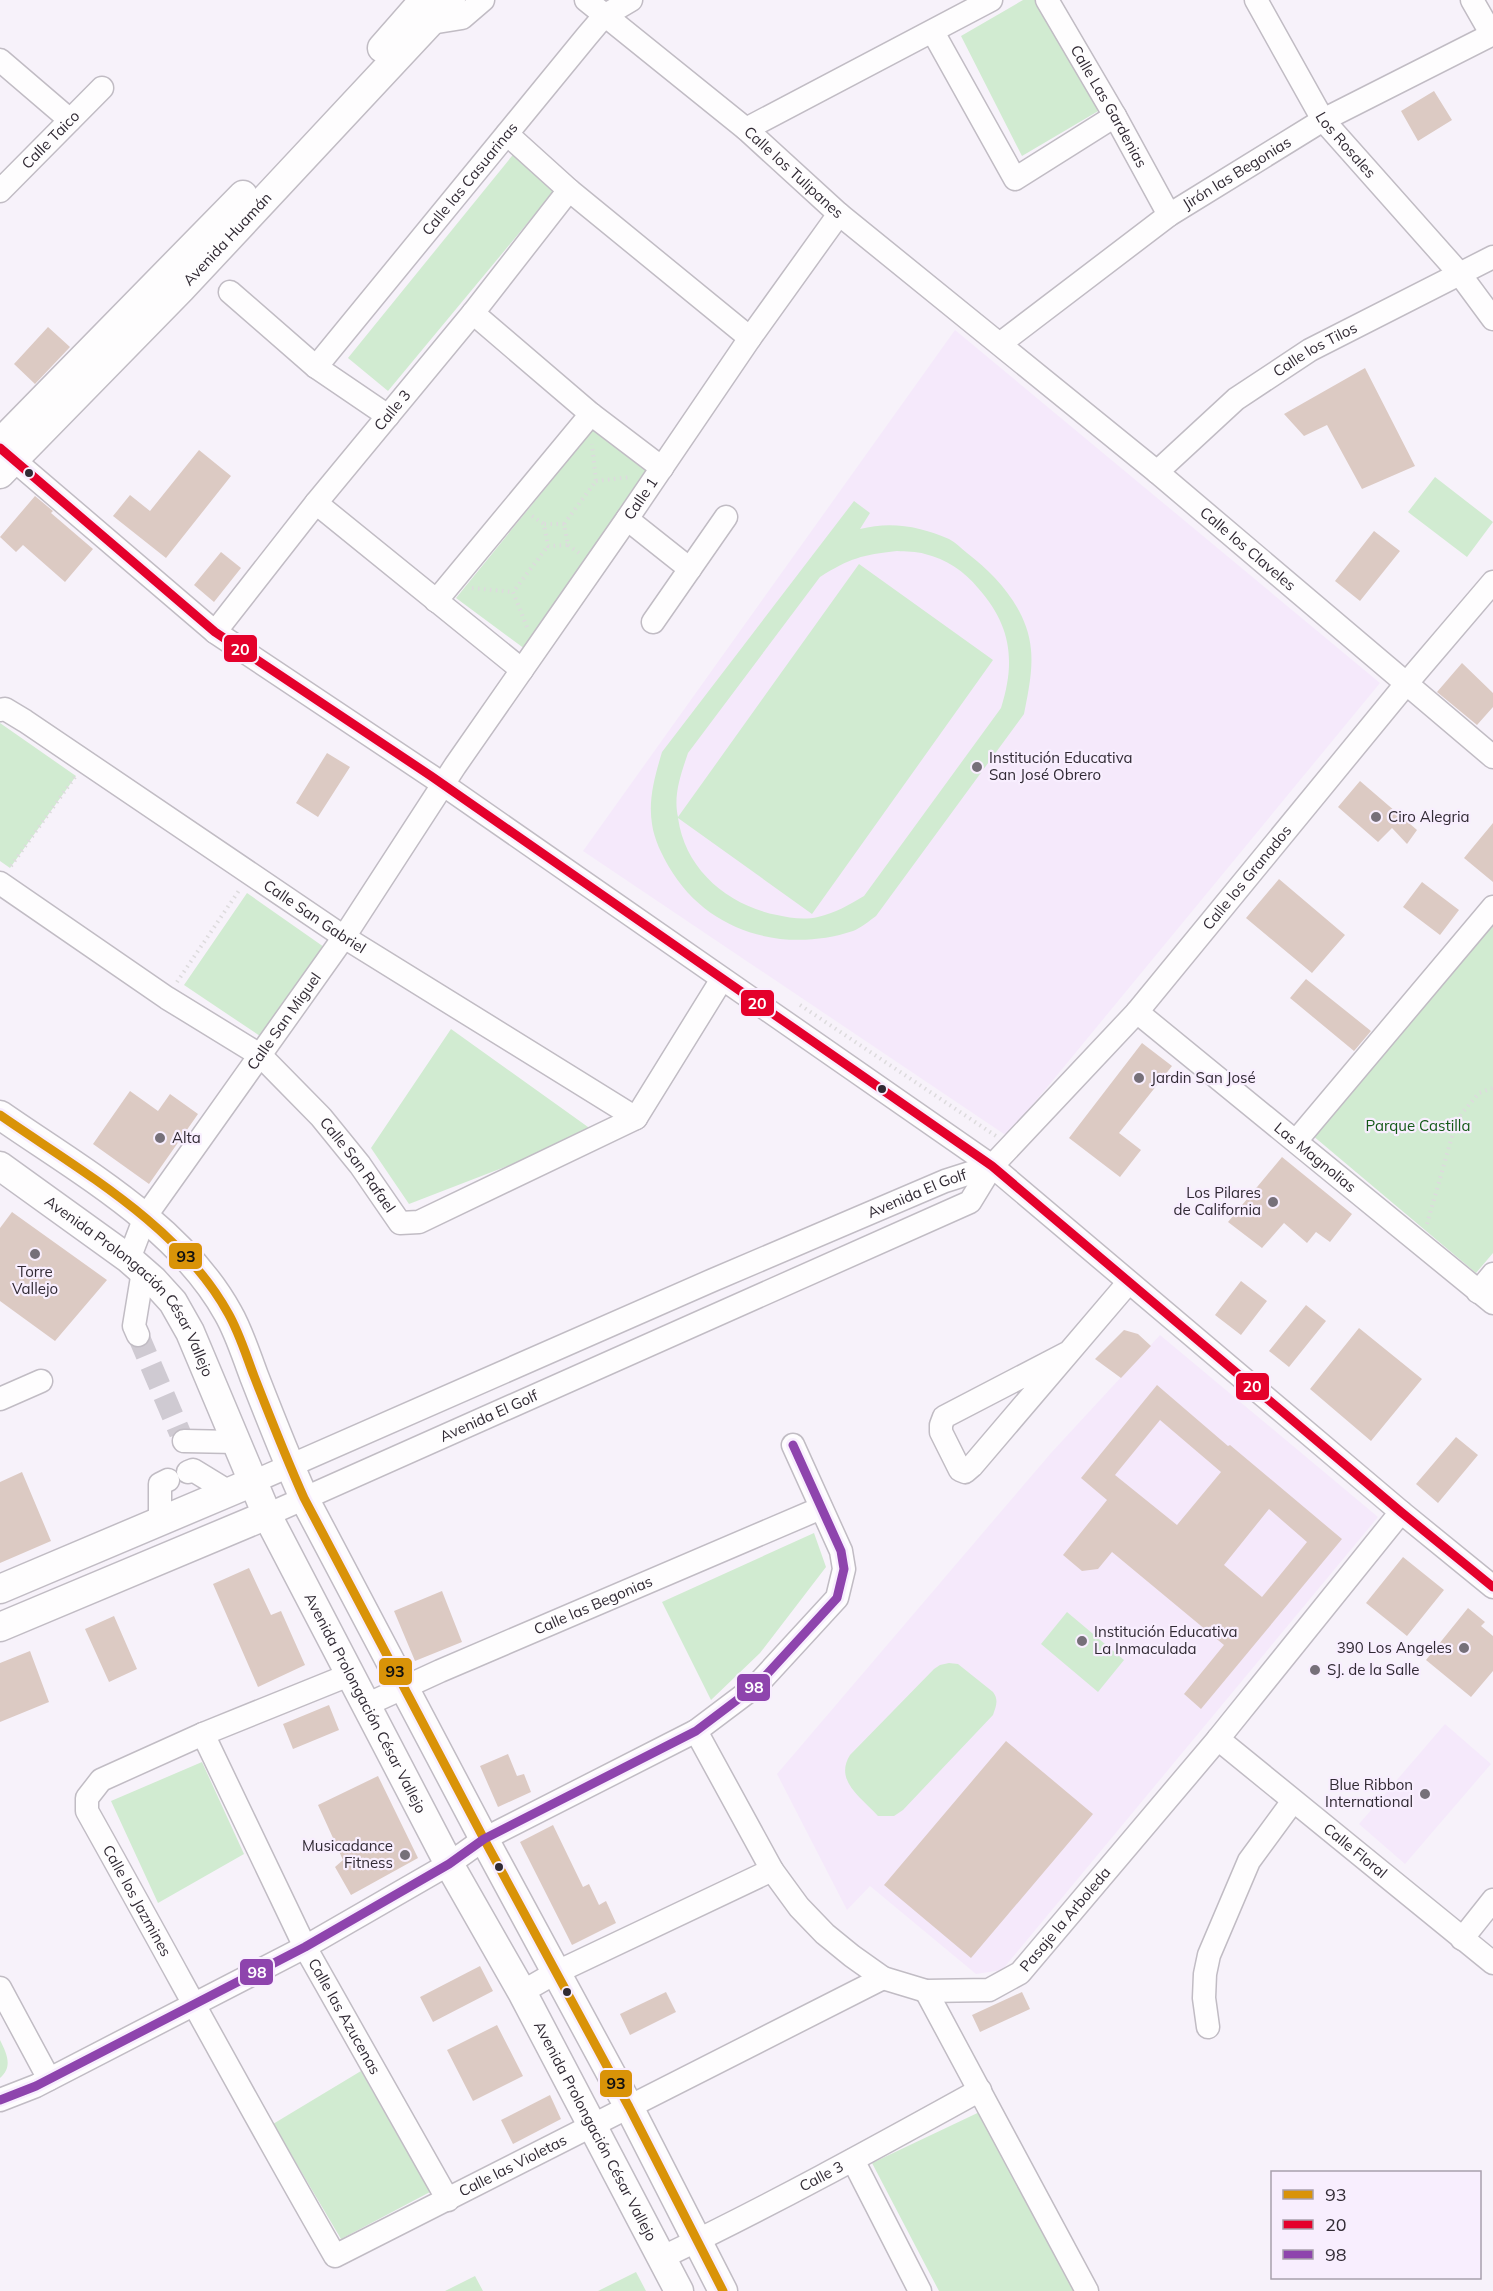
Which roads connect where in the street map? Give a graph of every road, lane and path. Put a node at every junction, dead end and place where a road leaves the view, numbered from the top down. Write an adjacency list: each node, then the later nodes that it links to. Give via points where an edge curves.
1 (451, 0): 9 (main road, Avenida Huamán)
2 (483, 0): 9 (street, via 462,18)
3 (586, 0): 10 (street, Calle los Tulipanes)
4 (631, 0): 10 (street, Calle las Casuarinas)
5 (991, 0): 11 (street)
6 (1047, 0): 15 (street, Calle Las Gardenias)
7 (1256, 0): 17 (street, Los Rosales)
8 (1472, 0): 12 (street)
9 (421, 8): 34 (main road, Avenida Huamán, via 181,289)
10 (604, 15): 18 (street, Calle los Tulipanes); 19 (street, Calle las Casuarinas)
11 (933, 32): 15 (street, via 1015,179); 18 (street)
12 (1493, 35): 17 (street, Jirón las Begonias)
13 (0, 60): 16 (street)
14 (102, 88): 16 (street, Calle Taico)
15 (1115, 116): 23 (street, Calle Las Gardenias)
16 (70, 120): 21 (street, Calle Taico)
17 (1323, 120): 23 (street, Jirón las Begonias); 25 (street, Los Rosales)
18 (746, 129): 22 (street, Calle los Tulipanes)
19 (507, 134): 20 (street); 31 (street, Calle las Casuarinas)
20 (569, 190): 27 (street, Calle 3); 29 (street)
21 (0, 191)
22 (839, 214): 29 (street, Calle 1); 30 (street, Calle los Tulipanes)
23 (1168, 215): 30 (street, Jirón las Begonias)
24 (1493, 257): 25 (street, Calle los Tilos)
25 (1459, 273): 28 (street, Los Rosales); 36 (street, Calle los Tilos, via 1301,356 1236,399)
26 (230, 292): 31 (street)
27 (473, 313): 32 (street, Calle 3); 33 (street)
28 (1493, 319)
29 (750, 338): 35 (street, Calle 1)
30 (1001, 343): 36 (street, Calle los Claveles)
31 (316, 367): 32 (street)
32 (388, 416): 38 (street, Calle 3)
33 (591, 424): 35 (street); 37 (path); 51 (street)
34 (3, 456): 53 (street)
35 (651, 472): 37 (path); 41 (street, Calle 1)
36 (1157, 472): 56 (street, Calle los Claveles)
37 (596, 481): 43 (path)
38 (316, 503): 51 (street); 53 (street, Calle 3)
39 (528, 512): 42 (path)
40 (726, 517): 47 (street)
41 (627, 519): 47 (street); 55 (street, Calle 1)
42 (544, 524): 43 (path); 45 (path)
43 (564, 524): 44 (path)
44 (568, 545): 45 (path); 46 (path)
45 (548, 546): 50 (path)
46 (585, 558)
47 (690, 569): 52 (street)
48 (473, 580): 50 (path, via 466,588)
49 (1493, 582): 56 (street, Calle los Granados)
50 (513, 592): 54 (path)
51 (436, 601): 55 (street)
52 (653, 622)
53 (215, 632): 60 (street)
54 (530, 637)
55 (522, 670): 60 (street, Calle 1)
56 (1406, 684): 58 (street, Calle los Claveles); 67 (street, Calle los Granados)
57 (0, 710): 59 (street, Calle San Gabriel, via 25,721)
58 (1493, 757)
59 (86, 762): 61 (street, Calle San Gabriel); 62 (path)
60 (443, 784): 64 (street, Calle San Miguel); 65 (street)
61 (251, 874): 64 (street, Calle San Gabriel); 66 (path)
62 (3, 878): 66 (street, Calle San Rafael)
63 (1493, 907): 72 (street)
64 (344, 937): 68 (street, Calle San Miguel); 71 (street, Calle San Gabriel)
65 (722, 979): 71 (street); 74 (street)
66 (167, 998): 68 (street, Calle San Rafael)
67 (1137, 1012): 72 (street, Las Magnolias); 74 (street, Calle los Granados)
68 (260, 1055): 71 (street, Calle San Rafael, via 321,1117 400,1223 419,1222); 75 (street, Calle San Miguel)
69 (1493, 1088): 76 (path, via 1479,1093 1457,1119)
70 (0, 1115): 75 (main road)
71 (636, 1118)
72 (1296, 1141): 76 (street, Las Magnolias)
73 (0, 1166): 77 (main road, Avenida Prolongación César Vallejo)
74 (992, 1166): 79 (street, Avenida El Golf, via 945,1181); 80 (street); 82 (street, Avenida El Golf, via 970,1202)
75 (145, 1217): 77 (street, Calle San Miguel); 89 (main road, via 210,1283 229,1314)
76 (1422, 1245): 81 (street, Las Magnolias)
77 (136, 1265): 83 (street, Calle San Miguel, via 134,1326); 87 (main road, Avenida Prolongación César Vallejo, via 173,1302 190,1332)
78 (1493, 1274): 81 (street)
79 (713, 1280): 82 (street); 89 (street, Avenida El Golf)
80 (1128, 1283): 84 (street); 94 (street)
81 (1485, 1297)
82 (729, 1311): 92 (street, Avenida El Golf)
83 (138, 1335)
84 (1069, 1352): 84 (street, via 972,1466 964,1472 960,1470 941,1432 944,1417)
85 (41, 1381): 86 (street)
86 (0, 1399)
87 (236, 1442): 90 (street, via 182,1437); 91 (main road, Avenida Prolongación César Vallejo)
88 (793, 1445): 93 (street)
89 (289, 1465): 91 (street, Avenida El Golf); 92 (main road)
90 (183, 1474): 91 (street); 96 (street, via 160,1484)
91 (241, 1487): 95 (main road, Avenida Prolongación César Vallejo); 96 (main road, Avenida El Golf)
92 (304, 1498): 95 (street, Avenida El Golf); 101 (main road)
93 (821, 1508): 101 (street, Calle las Begonias); 103 (street, via 841,1551 844,1569 837,1598 757,1685)
94 (1401, 1512): 97 (street); 105 (street, Pasaje la Arboleda)
95 (267, 1515): 99 (main road, Avenida El Golf); 100 (main road, Avenida Prolongación César Vallejo)
96 (160, 1521): 98 (main road, Avenida El Golf)
97 (1493, 1587)
98 (0, 1589)
99 (0, 1627)
100 (349, 1675): 102 (main road, Avenida Prolongación César Vallejo); 104 (street, Calle los Jazmines)
101 (404, 1687): 102 (street, Calle las Begonias); 107 (main road)
102 (366, 1705): 108 (main road, Avenida Prolongación César Vallejo)
103 (696, 1731): 107 (street); 109 (street, Pasaje la Arboleda)
104 (203, 1734): 112 (street, Calle las Azucenas); 119 (street, Calle los Jazmines, via 101,1780 87,1798 87,1811)
105 (1218, 1739): 106 (street, Calle Floral); 117 (street, Pasaje la Arboleda, via 1020,1973 989,1990)
106 (1293, 1801): 111 (street, Calle Floral); 120 (street, via 1249,1861 1209,1955 1204,1974)
107 (484, 1839): 108 (street); 114 (main road)
108 (449, 1864): 112 (street); 118 (main road, Avenida Prolongación César Vallejo)
109 (772, 1870): 114 (street); 115 (street, Pasaje la Arboleda, via 825,1934)
110 (1493, 1900): 111 (street)
111 (1461, 1939): 113 (street, Calle Floral)
112 (305, 1947): 119 (street); 127 (street, Calle las Azucenas)
113 (1493, 1963)
114 (555, 1973): 118 (street); 124 (main road)
115 (883, 1978): 117 (street, Pasaje la Arboleda); 124 (street, Calle las Violetas)
116 (0, 1988): 121 (street)
117 (926, 1991): 122 (street)
118 (522, 1992): 125 (main road, Avenida Prolongación César Vallejo)
119 (195, 2005): 121 (street); 129 (street, Calle los Jazmines, via 249,2108)
120 (1208, 2027)
121 (49, 2079): 123 (street)
122 (980, 2090): 126 (street, Calle 3); 134 (street)
123 (0, 2100)
124 (629, 2107): 125 (street, Calle las Violetas); 128 (main road)
125 (592, 2126): 127 (street, Calle las Violetas); 130 (main road, Avenida Prolongación César Vallejo)
126 (853, 2160): 128 (street, Calle 3); 133 (street)
127 (448, 2200): 129 (street, Calle las Violetas)
128 (697, 2241): 130 (street, Calle 3); 132 (main road)
129 (335, 2256)
130 (661, 2258): 131 (main road, Avenida Prolongación César Vallejo)
131 (679, 2291)
132 (723, 2291)
133 (920, 2291)
134 (1087, 2291)

